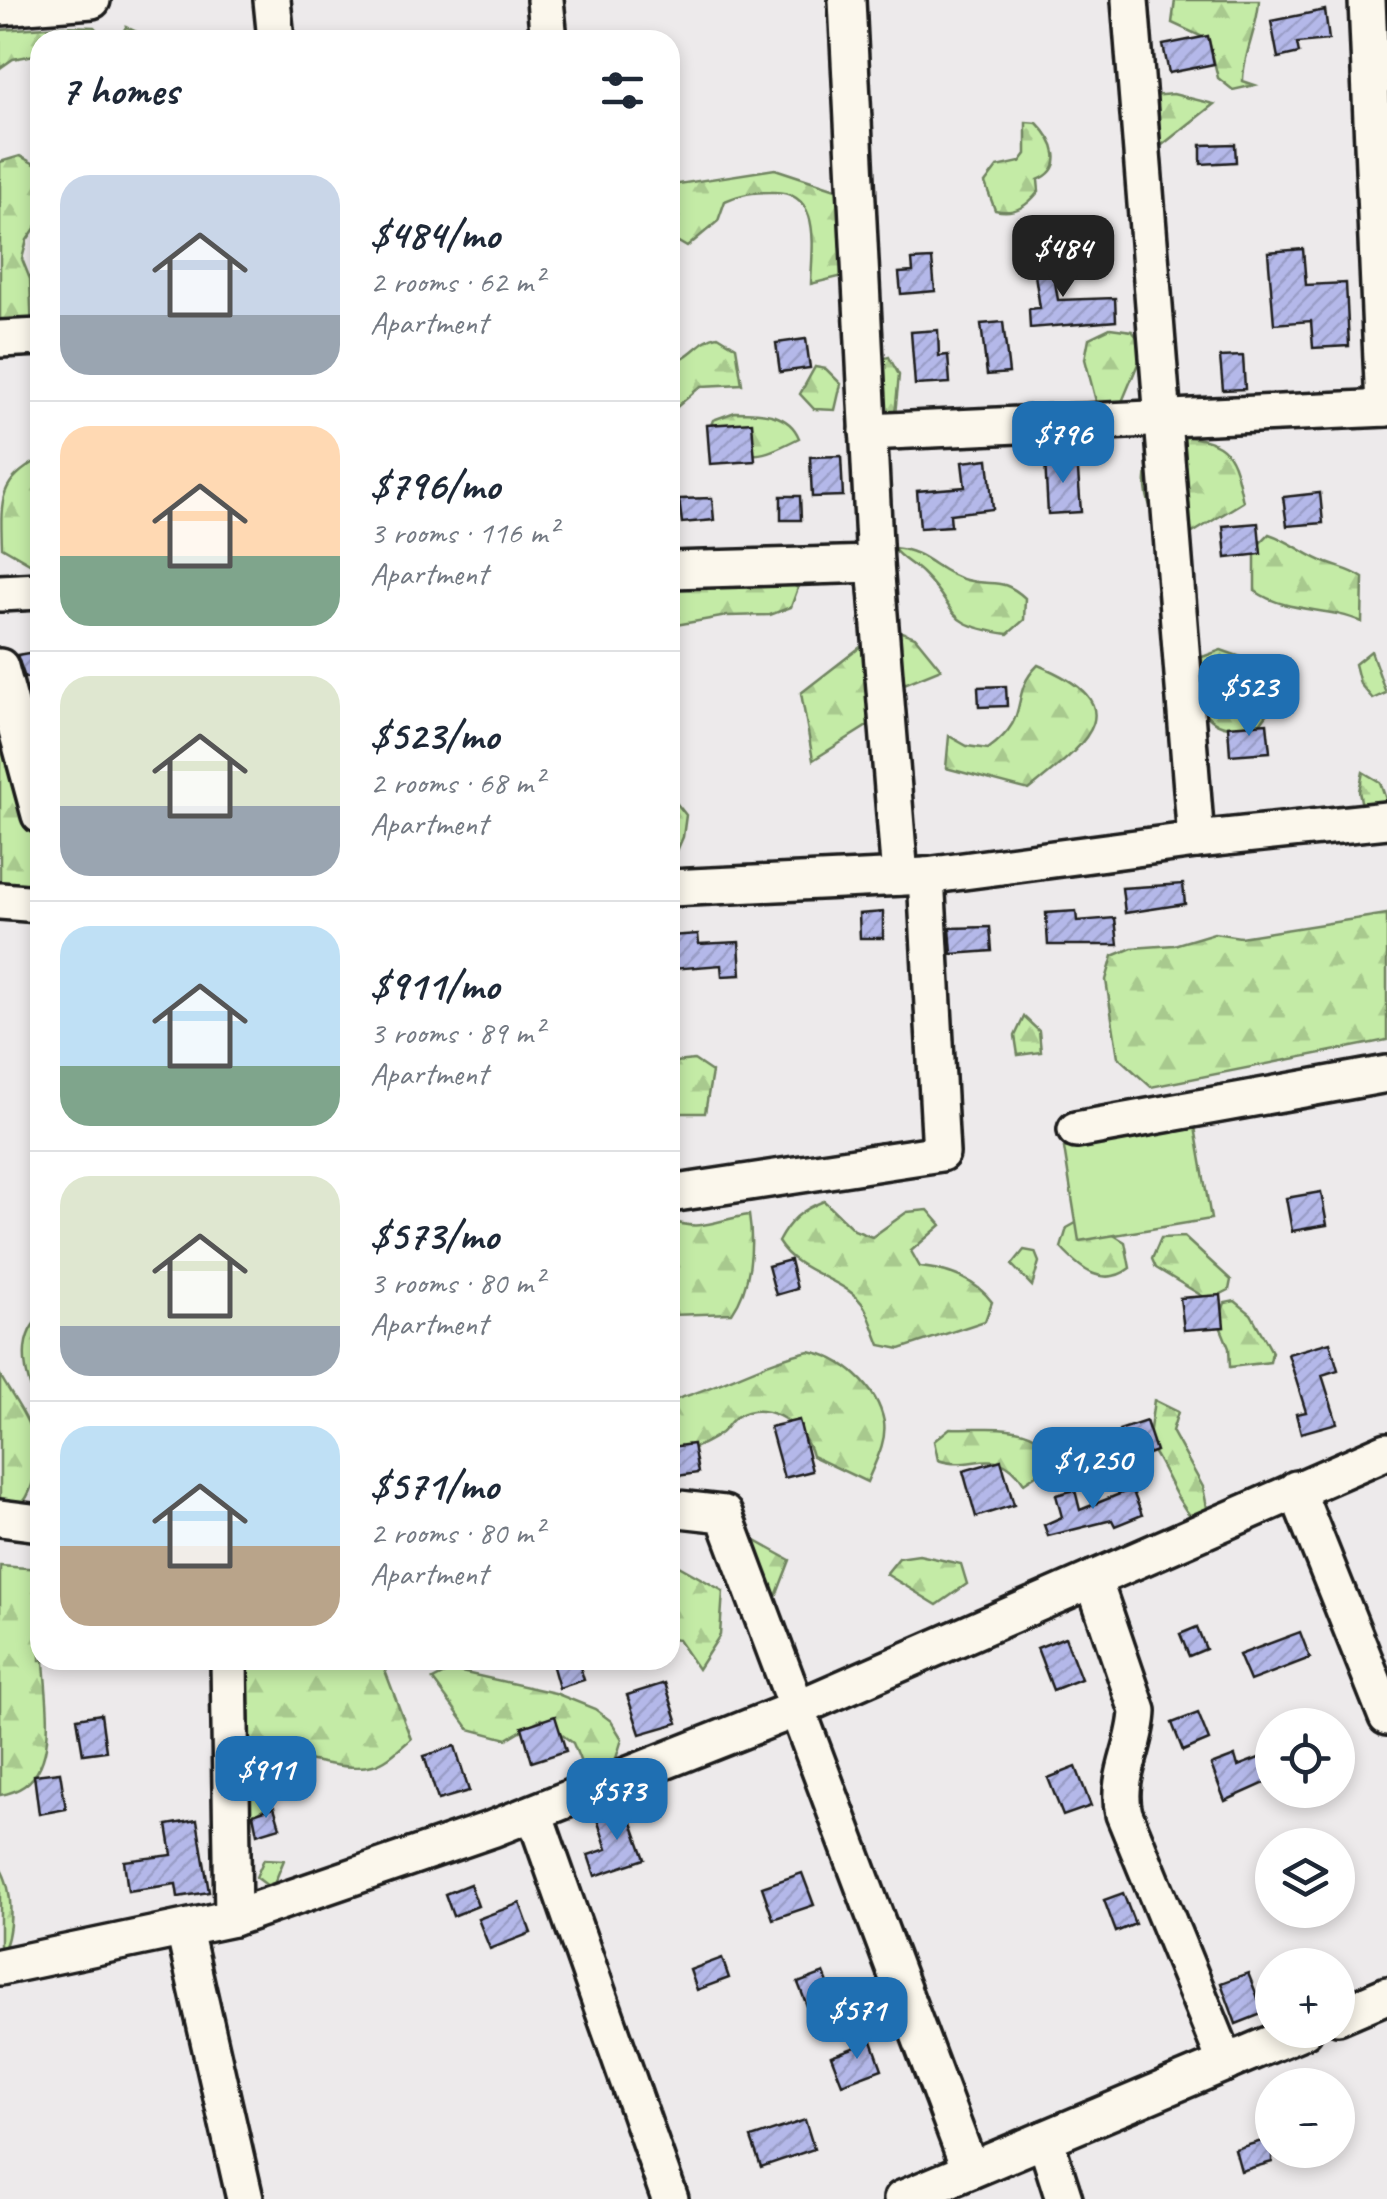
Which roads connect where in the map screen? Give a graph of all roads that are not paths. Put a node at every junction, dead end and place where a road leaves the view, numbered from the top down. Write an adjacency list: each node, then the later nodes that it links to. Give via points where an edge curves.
1 (92, 0): 7 (street)
2 (272, 0): 8 (street)
3 (545, 0): 9 (street)
4 (847, 0): 14 (street)
5 (1130, 0): 13 (street)
6 (1367, 0): 12 (street)
7 (0, 7)
8 (275, 30)
9 (548, 30)
10 (30, 338): 11 (street)
11 (0, 339)
12 (1386, 408): 13 (street)
13 (1162, 415): 14 (street); 22 (street)
14 (868, 432): 15 (street)
15 (874, 564): 16 (street); 23 (street)
16 (680, 570)
17 (30, 592): 18 (street)
18 (0, 593)
19 (0, 667): 20 (street)
20 (30, 777)
21 (1387, 820): 22 (street)
22 (1196, 840): 23 (street)
23 (913, 877): 24 (street); 29 (street, via 941,1153)
24 (680, 888)
25 (0, 901): 26 (street)
26 (30, 903)
27 (1387, 1074): 28 (street)
28 (1076, 1130)
29 (680, 1192)
30 (1387, 1450): 31 (street)
31 (1296, 1490): 35 (street); 38 (street)
32 (680, 1509): 37 (street, via 724,1514)
33 (0, 1518): 34 (street)
34 (30, 1522)
35 (1093, 1578): 37 (street); 46 (street, via 1138,1711 1120,1795 1124,1814)
36 (229, 1670): 40 (street)
37 (796, 1709): 39 (street); 48 (street)
38 (1387, 1717)
39 (534, 1813): 40 (street); 50 (street)
40 (234, 1918): 41 (street)
41 (184, 1930): 42 (street); 49 (street)
42 (0, 1967)
43 (1387, 1995): 44 (street)
44 (1355, 2009)
45 (1261, 2048): 46 (street)
46 (1226, 2063): 47 (street)
47 (1046, 2139): 48 (street); 52 (street)
48 (970, 2170): 51 (street)
49 (244, 2199)
50 (670, 2199)
51 (902, 2199)
52 (1064, 2199)

